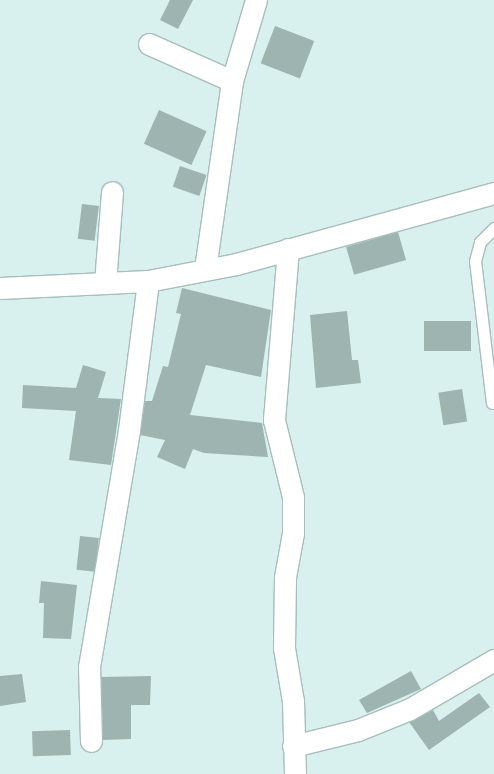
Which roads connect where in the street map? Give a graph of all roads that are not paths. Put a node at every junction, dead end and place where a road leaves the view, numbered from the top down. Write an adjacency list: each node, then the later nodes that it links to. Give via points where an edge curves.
1 (256, 0): 3 (street)
2 (149, 44): 3 (street)
3 (232, 81): 8 (street)
4 (112, 192): 10 (street)
5 (494, 193): 7 (street)
6 (494, 228): 12 (lane, via 480,242 475,261)
7 (288, 250): 8 (street); 15 (street, via 274,420 293,497 293,533 285,577 284,648 293,702)
8 (205, 269): 9 (street)
9 (148, 281): 10 (street); 14 (street, via 129,430 89,667)
10 (105, 282): 11 (street)
11 (0, 288)
12 (492, 403)
13 (494, 660): 15 (street, via 410,709 358,730)
14 (91, 741)
15 (293, 746): 16 (street)
16 (295, 774)

